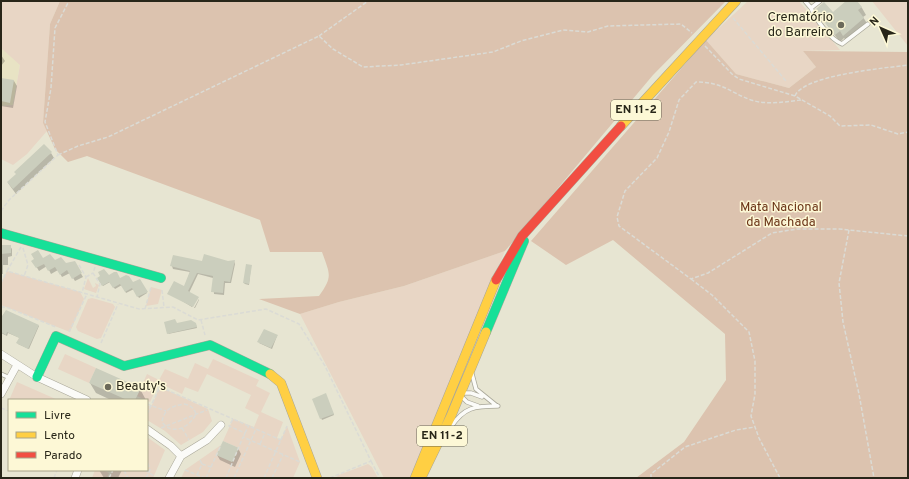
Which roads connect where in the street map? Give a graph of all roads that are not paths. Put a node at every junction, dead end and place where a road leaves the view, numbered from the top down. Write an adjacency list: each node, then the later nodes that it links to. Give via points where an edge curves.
1 (736, 1): 6 (main road, EN 11-2)
2 (805, 1): 4 (lane)
3 (820, 1): 4 (lane)
4 (812, 8): 5 (lane, via 814,15 834,39 842,44)
5 (868, 24)
6 (538, 220): 10 (main road, EN 11-2, via 518,241 502,266); 12 (main road, EN 11-2, via 524,241)
7 (1, 233): 8 (main road)
8 (161, 278)
9 (1, 354): 11 (street)
10 (463, 358): 17 (lane); 20 (main road, EN 11-2)
11 (17, 365): 14 (street); 15 (street)
12 (471, 367): 17 (main road, EN 11-2); 18 (lane, via 476,389)
13 (1, 374): 15 (lane)
14 (37, 377): 19 (street); 27 (main road, via 56,336 124,366 210,345 275,376 281,383)
15 (10, 378): 16 (street)
16 (1, 394)
17 (460, 394): 18 (lane, via 468,392); 20 (lane); 21 (lane, via 467,402); 24 (main road, EN 11-2)
18 (487, 398): 21 (lane, via 498,406)
19 (85, 399)
20 (445, 403): 28 (main road, EN 11-2)
21 (478, 406): 24 (lane, via 460,415)
22 (221, 425): 25 (street, via 207,440)
23 (148, 430): 25 (street)
24 (435, 452): 29 (main road, EN 11-2)
25 (181, 456): 26 (street)
26 (169, 478)
27 (317, 478)
28 (415, 478)
29 (422, 478)

